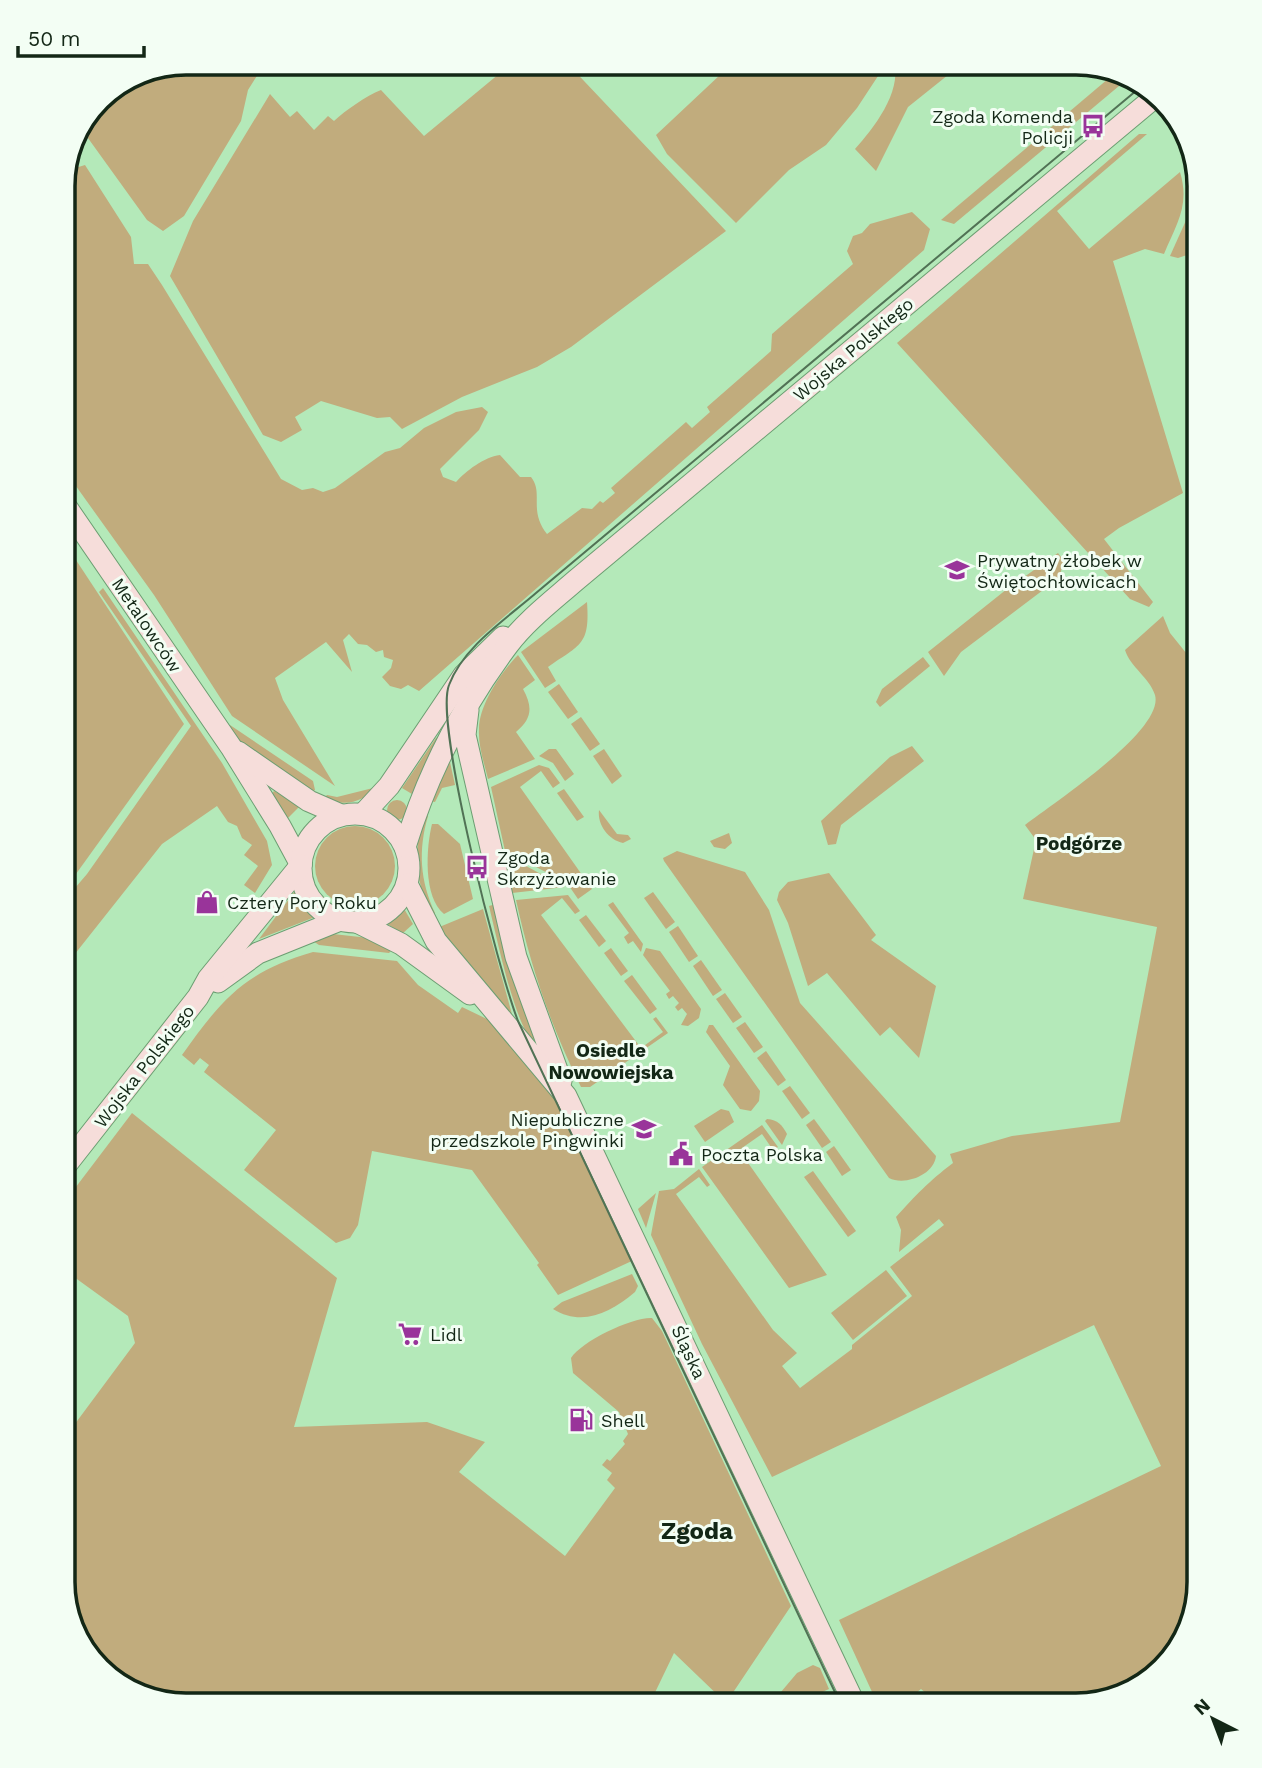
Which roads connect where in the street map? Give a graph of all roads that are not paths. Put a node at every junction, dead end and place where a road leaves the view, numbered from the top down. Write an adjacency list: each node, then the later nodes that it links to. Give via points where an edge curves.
1 (1148, 103): 3 (street, Wojska Polskiego)
2 (75, 520): 5 (street, Metalowców)
3 (552, 601): 4 (street, via 509,643); 6 (street, via 507,634 464,676 389,786)
4 (472, 700): 8 (street, via 419,802); 14 (street, via 465,735 507,923 528,996)
5 (231, 747): 7 (street, via 309,801); 9 (street, Metalowców)
6 (364, 814): 7 (street); 8 (street, via 392,827)
7 (341, 815): 9 (street, via 312,834)
8 (405, 847): 10 (street)
9 (301, 865): 11 (street, via 311,900 324,912); 12 (street, Wojska Polskiego)
10 (407, 884): 11 (street, via 383,915); 13 (street, Śląska, via 436,941)
11 (349, 921): 12 (street, Wojska Polskiego, via 258,953); 13 (street, Śląska, via 401,944)
12 (198, 997): 15 (street, Wojska Polskiego)
13 (498, 1016): 14 (street, Śląska)
14 (566, 1096): 16 (street, Śląska)
15 (75, 1153)
16 (849, 1693)

